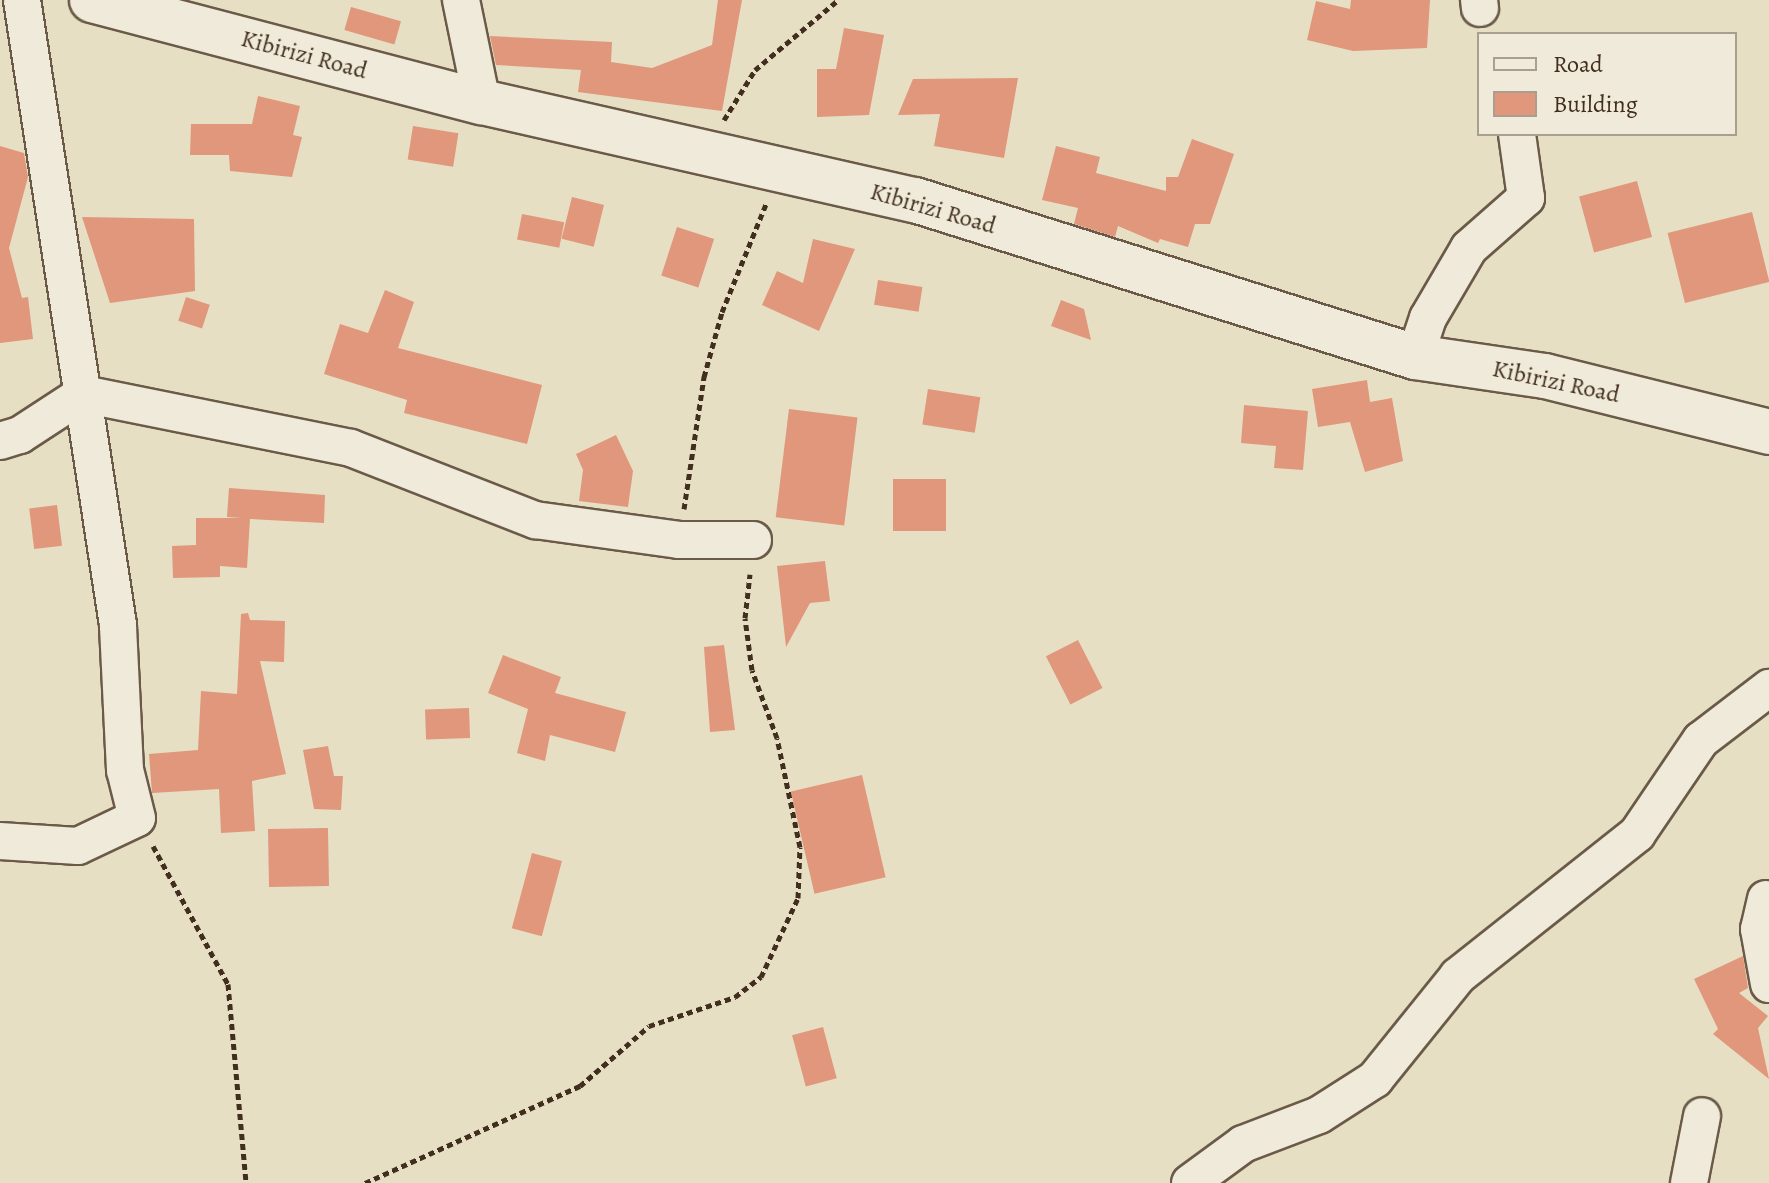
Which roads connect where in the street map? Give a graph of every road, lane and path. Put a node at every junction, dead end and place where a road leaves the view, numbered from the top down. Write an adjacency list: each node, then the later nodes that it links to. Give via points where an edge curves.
1 (22, 0): 10 (street)
2 (92, 0): 5 (street, Kibirizi Road)
3 (461, 0): 5 (street)
4 (838, 0): 7 (path, via 755,70)
5 (482, 102): 7 (street, Kibirizi Road)
6 (1517, 136): 9 (street, via 1526,198 1469,248 1428,318)
7 (704, 153): 8 (street, Kibirizi Road)
8 (781, 170): 9 (street, Kibirizi Road, via 915,200 1222,302); 13 (path, via 722,312 704,377)
9 (1415, 357): 11 (street, Kibirizi Road, via 1545,376)
10 (83, 394): 12 (street, via 20,435); 13 (street, via 351,448 535,520); 16 (street, via 118,625 125,770)
11 (1769, 432)
12 (0, 441)
13 (679, 540): 14 (street)
14 (753, 540): 22 (path, via 745,618 752,670 777,738 800,847 798,898 761,977 735,997 649,1026 580,1086)
15 (1769, 688): 23 (street, via 1701,740 1637,834 1458,976 1375,1079 1319,1115 1243,1144)
16 (137, 818): 17 (street, via 78,846); 21 (path, via 228,984)
17 (0, 841)
18 (1766, 899): 19 (street, via 1759,929)
19 (1769, 984)
20 (1702, 1116): 24 (street)
21 (246, 1183)
22 (365, 1183)
23 (1190, 1183)
24 (1689, 1183)

